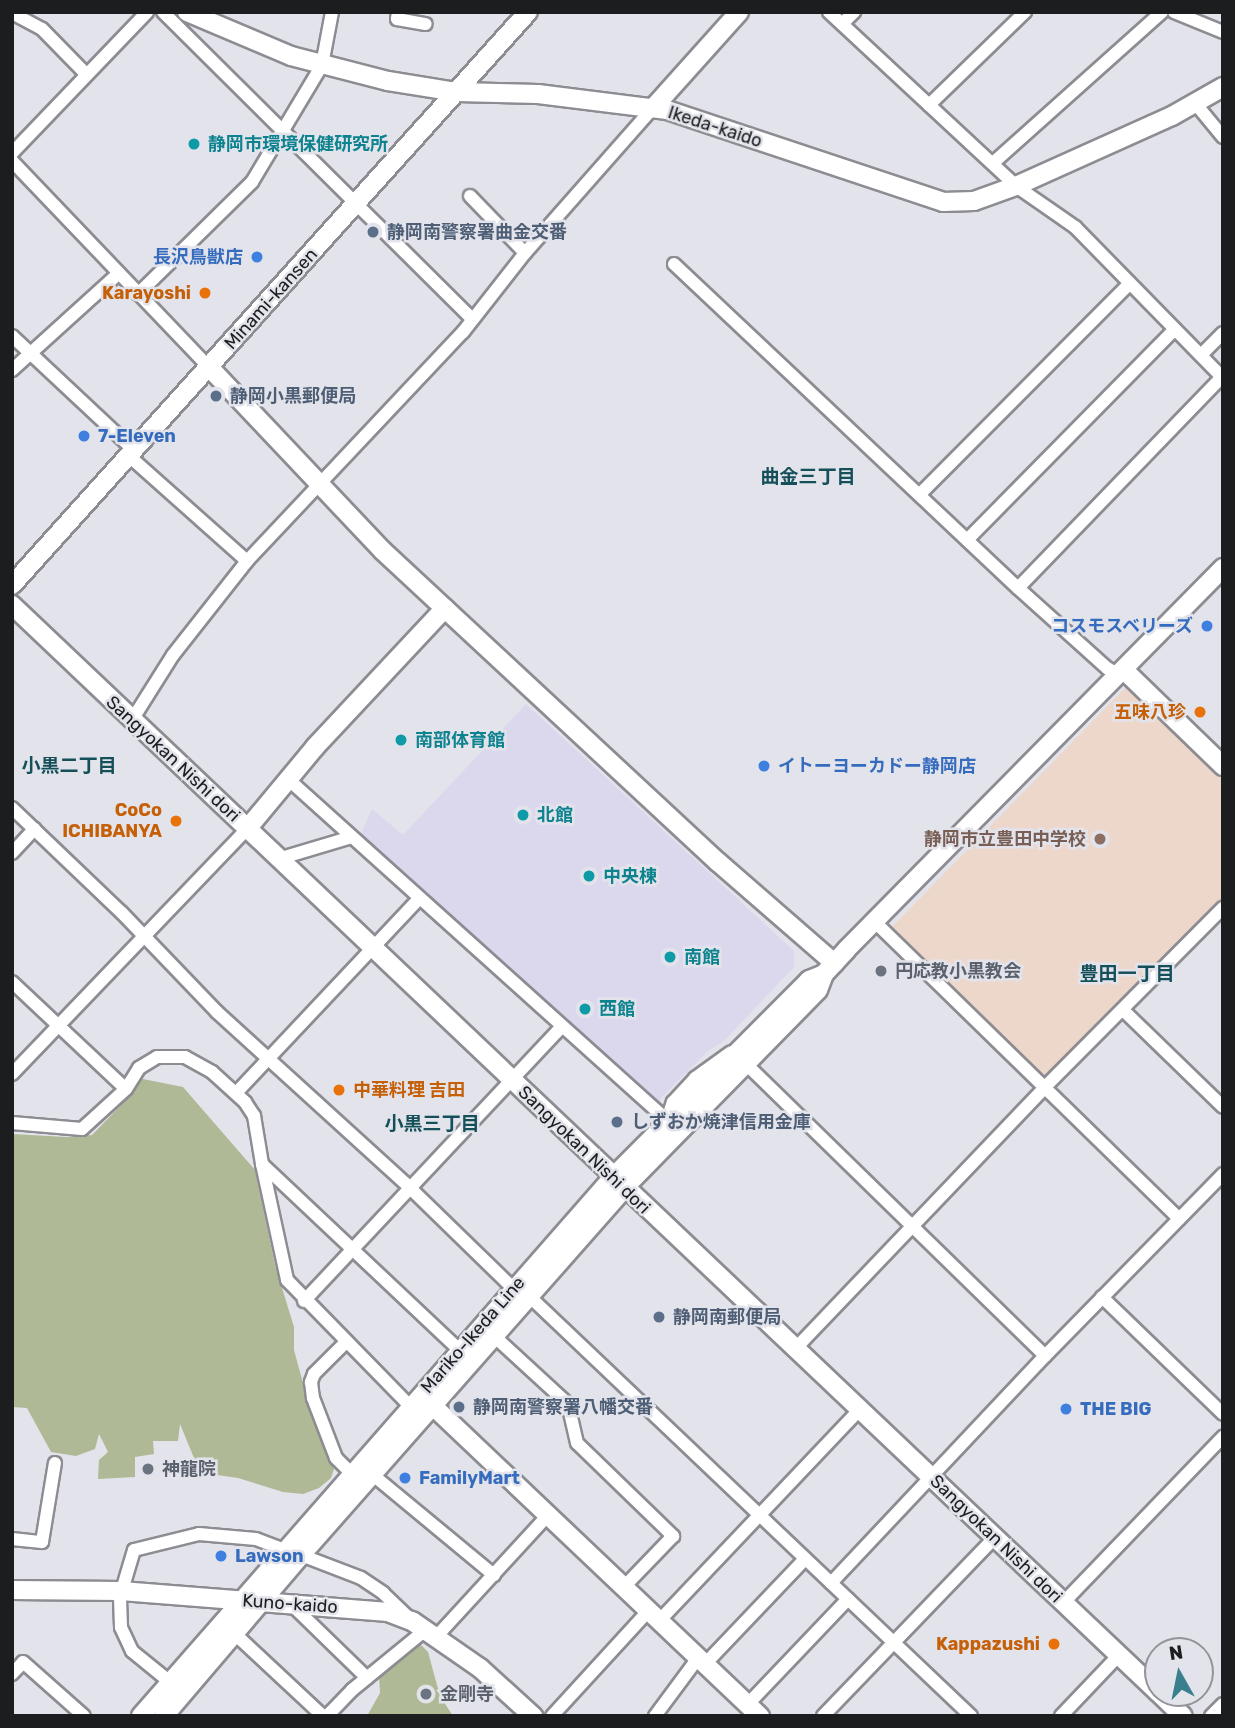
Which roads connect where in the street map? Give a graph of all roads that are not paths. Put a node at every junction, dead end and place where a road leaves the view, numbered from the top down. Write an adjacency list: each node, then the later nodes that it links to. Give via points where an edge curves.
1 (147, 12): 18 (street)
2 (163, 12): 24 (street)
3 (187, 12): 17 (street, Ikeda-kaido)
4 (332, 12): 17 (street)
5 (398, 12): 15 (street, via 397,19)
6 (528, 12): 20 (street, Minami-kansen)
7 (739, 12): 23 (street)
8 (829, 12): 14 (street)
9 (854, 12): 14 (street)
10 (1025, 12): 22 (street)
11 (1162, 12): 28 (street)
12 (1174, 12): 16 (street)
13 (12, 13): 18 (street, via 42,29)
14 (843, 23): 22 (street)
15 (426, 24)
16 (1223, 32)
17 (321, 65): 20 (street, Ikeda-kaido); 24 (street)
18 (87, 75): 26 (street)
19 (1223, 87): 21 (street, Ikeda-kaido)
20 (457, 92): 23 (street, Ikeda-kaido, via 538,94); 31 (street, Minami-kansen)
21 (1195, 103): 25 (street); 29 (street, Ikeda-kaido)
22 (929, 105): 28 (street)
23 (653, 108): 29 (street, Ikeda-kaido, via 943,202 974,201); 32 (street)
24 (284, 130): 31 (street); 36 (street, via 252,182)
25 (1223, 137)
26 (12, 153)
27 (12, 162): 34 (street)
28 (993, 163): 29 (street)
29 (1016, 186): 35 (street, via 1075,227)
30 (470, 196): 32 (street)
31 (358, 204): 37 (street); 43 (street, Minami-kansen)
32 (525, 253): 37 (street)
33 (674, 264): 48 (street)
34 (118, 274): 36 (street); 41 (street)
35 (1129, 284): 38 (street); 48 (street)
36 (138, 294): 43 (street)
37 (471, 318): 47 (street)
38 (1174, 330): 42 (street); 49 (street)
39 (1223, 333): 42 (street)
40 (12, 336): 41 (street)
41 (30, 354): 44 (street); 46 (street)
42 (1200, 355): 45 (street)
43 (209, 367): 46 (street, Minami-kansen); 47 (street)
44 (12, 370)
45 (1222, 377): 53 (street)
46 (132, 453): 50 (street); 52 (street, Minami-kansen)
47 (320, 486): 50 (street); 55 (street)
48 (920, 494): 49 (street)
49 (967, 540): 53 (street)
50 (247, 561): 57 (street, via 173,655)
51 (1223, 568): 56 (street, Mariko-Ikeda Line)
52 (12, 585)
53 (1018, 588): 56 (street, via 1107,668)
54 (12, 605): 57 (street, Sangyokan Nishi dori)
55 (445, 608): 59 (street); 71 (street, via 718,862)
56 (1121, 672): 58 (street); 68 (street, Mariko-Ikeda Line)
57 (132, 720): 62 (street, Sangyokan Nishi dori)
58 (1223, 766)
59 (289, 780): 62 (street); 63 (street)
60 (12, 808): 61 (street)
61 (34, 829): 64 (street); 69 (street)
62 (247, 829): 65 (street, Sangyokan Nishi dori); 69 (street)
63 (352, 837): 65 (street); 66 (street)
64 (12, 852)
65 (278, 859): 70 (street, Sangyokan Nishi dori)
66 (420, 898): 70 (street); 75 (street)
67 (1223, 908): 73 (street)
68 (875, 922): 71 (street, Mariko-Ikeda Line); 80 (street)
69 (143, 936): 74 (street); 77 (street, via 217,1012)
70 (373, 950): 77 (street); 79 (street, Sangyokan Nishi dori)
71 (835, 963): 76 (street, Mariko-Ikeda Line, via 809,980)
72 (12, 982): 74 (street)
73 (1123, 1010): 80 (street); 83 (street)
74 (58, 1025): 78 (street); 81 (street)
75 (562, 1026): 79 (street); 84 (street)
76 (743, 1053): 84 (street, Mariko-Ikeda Line); 88 (street, Mariko-Ikeda Line); 91 (street)
77 (270, 1058): 82 (street); 89 (street)
78 (12, 1074)
79 (511, 1080): 88 (street, Sangyokan Nishi dori); 89 (street)
80 (1044, 1088): 90 (street); 91 (street)
81 (126, 1089): 82 (street, via 148,1061 173,1055 212,1072); 85 (street, via 82,1129)
82 (236, 1093): 86 (street, via 254,1116)
83 (1223, 1107)
84 (667, 1120): 88 (street, Mariko-Ikeda Line)
85 (12, 1122)
86 (262, 1164): 92 (street); 95 (street, via 281,1266)
87 (1223, 1174): 90 (street)
88 (618, 1182): 93 (street, Mariko-Ikeda Line); 98 (street, Sangyokan Nishi dori)
89 (409, 1187): 92 (street); 93 (street)
90 (1179, 1219): 94 (street)
91 (912, 1226): 98 (street); 100 (street)
92 (352, 1248): 95 (street); 99 (street)
93 (519, 1292): 96 (street, Mariko-Ikeda Line); 99 (street, Mariko-Ikeda Line); 111 (street)
94 (1102, 1297): 100 (street); 104 (street)
95 (304, 1301): 97 (street)
96 (494, 1336): 99 (street, Mariko-Ikeda Line); 118 (street, via 568,1404 577,1443 673,1536)
97 (345, 1343): 102 (street); 107 (street, via 313,1374 311,1390 336,1458)
98 (795, 1349): 103 (street, Sangyokan Nishi dori)
99 (466, 1356): 101 (street, Mariko-Ikeda Line); 102 (street, Mariko-Ikeda Line)
100 (1045, 1356): 109 (street)
101 (433, 1406): 102 (street); 108 (street, Mariko-Ikeda Line); 110 (street)
102 (411, 1407): 107 (street, Mariko-Ikeda Line)
103 (859, 1410): 109 (street, Sangyokan Nishi dori); 111 (street)
104 (1223, 1414)
105 (1223, 1437): 124 (street)
106 (55, 1463): 113 (street, via 42,1542)
107 (352, 1474): 108 (street); 114 (street, Mariko-Ikeda Line)
108 (373, 1475): 114 (street, Mariko-Ikeda Line); 116 (street)
109 (930, 1476): 112 (street, Sangyokan Nishi dori); 117 (street)
110 (548, 1515): 116 (street); 118 (street)
111 (759, 1515): 115 (street); 126 (street)
112 (994, 1538): 124 (street, Sangyokan Nishi dori); 129 (street)
113 (12, 1539)
114 (293, 1553): 120 (street, via 256,1539 183,1537 134,1550); 122 (street, Mariko-Ikeda Line); 123 (street, Mariko-Ikeda Line); 127 (street, via 360,1578)
115 (805, 1559): 117 (street); 131 (street)
116 (494, 1575): 127 (street)
117 (831, 1583): 121 (street)
118 (624, 1587): 126 (street)
119 (12, 1590): 120 (street, Kuno-kaido)
120 (121, 1591): 122 (street, Kuno-kaido); 135 (street, via 124,1638 132,1651)
121 (848, 1599): 129 (street); 137 (street)
122 (241, 1601): 123 (street, Kuno-kaido); 135 (street, Mariko-Ikeda Line)
123 (262, 1602): 125 (street, Kuno-kaido); 128 (street, Mariko-Ikeda Line)
124 (1063, 1603): 130 (street, Sangyokan Nishi dori)
125 (290, 1604): 127 (street, Kuno-kaido, via 388,1612); 133 (street)
126 (654, 1616): 131 (street); 143 (street)
127 (424, 1630): 133 (street); 142 (street, Kuno-kaido, via 480,1668)
128 (234, 1634): 140 (street, Mariko-Ikeda Line); 141 (street)
129 (893, 1643): 145 (street); 146 (street)
130 (1119, 1655): 134 (street, Sangyokan Nishi dori); 147 (street)
131 (701, 1661): 137 (street); 144 (street)
132 (12, 1674): 138 (street, via 23,1662)
133 (367, 1678): 141 (street)
134 (1144, 1679)
135 (170, 1682): 139 (street, Mariko-Ikeda Line)
136 (1223, 1704): 148 (street)
137 (754, 1710)
138 (84, 1716)
139 (141, 1716)
140 (164, 1716)
141 (325, 1716)
142 (533, 1716)
143 (552, 1716)
144 (655, 1716)
145 (823, 1716)
146 (971, 1716)
147 (1061, 1716)
148 (1211, 1716)

